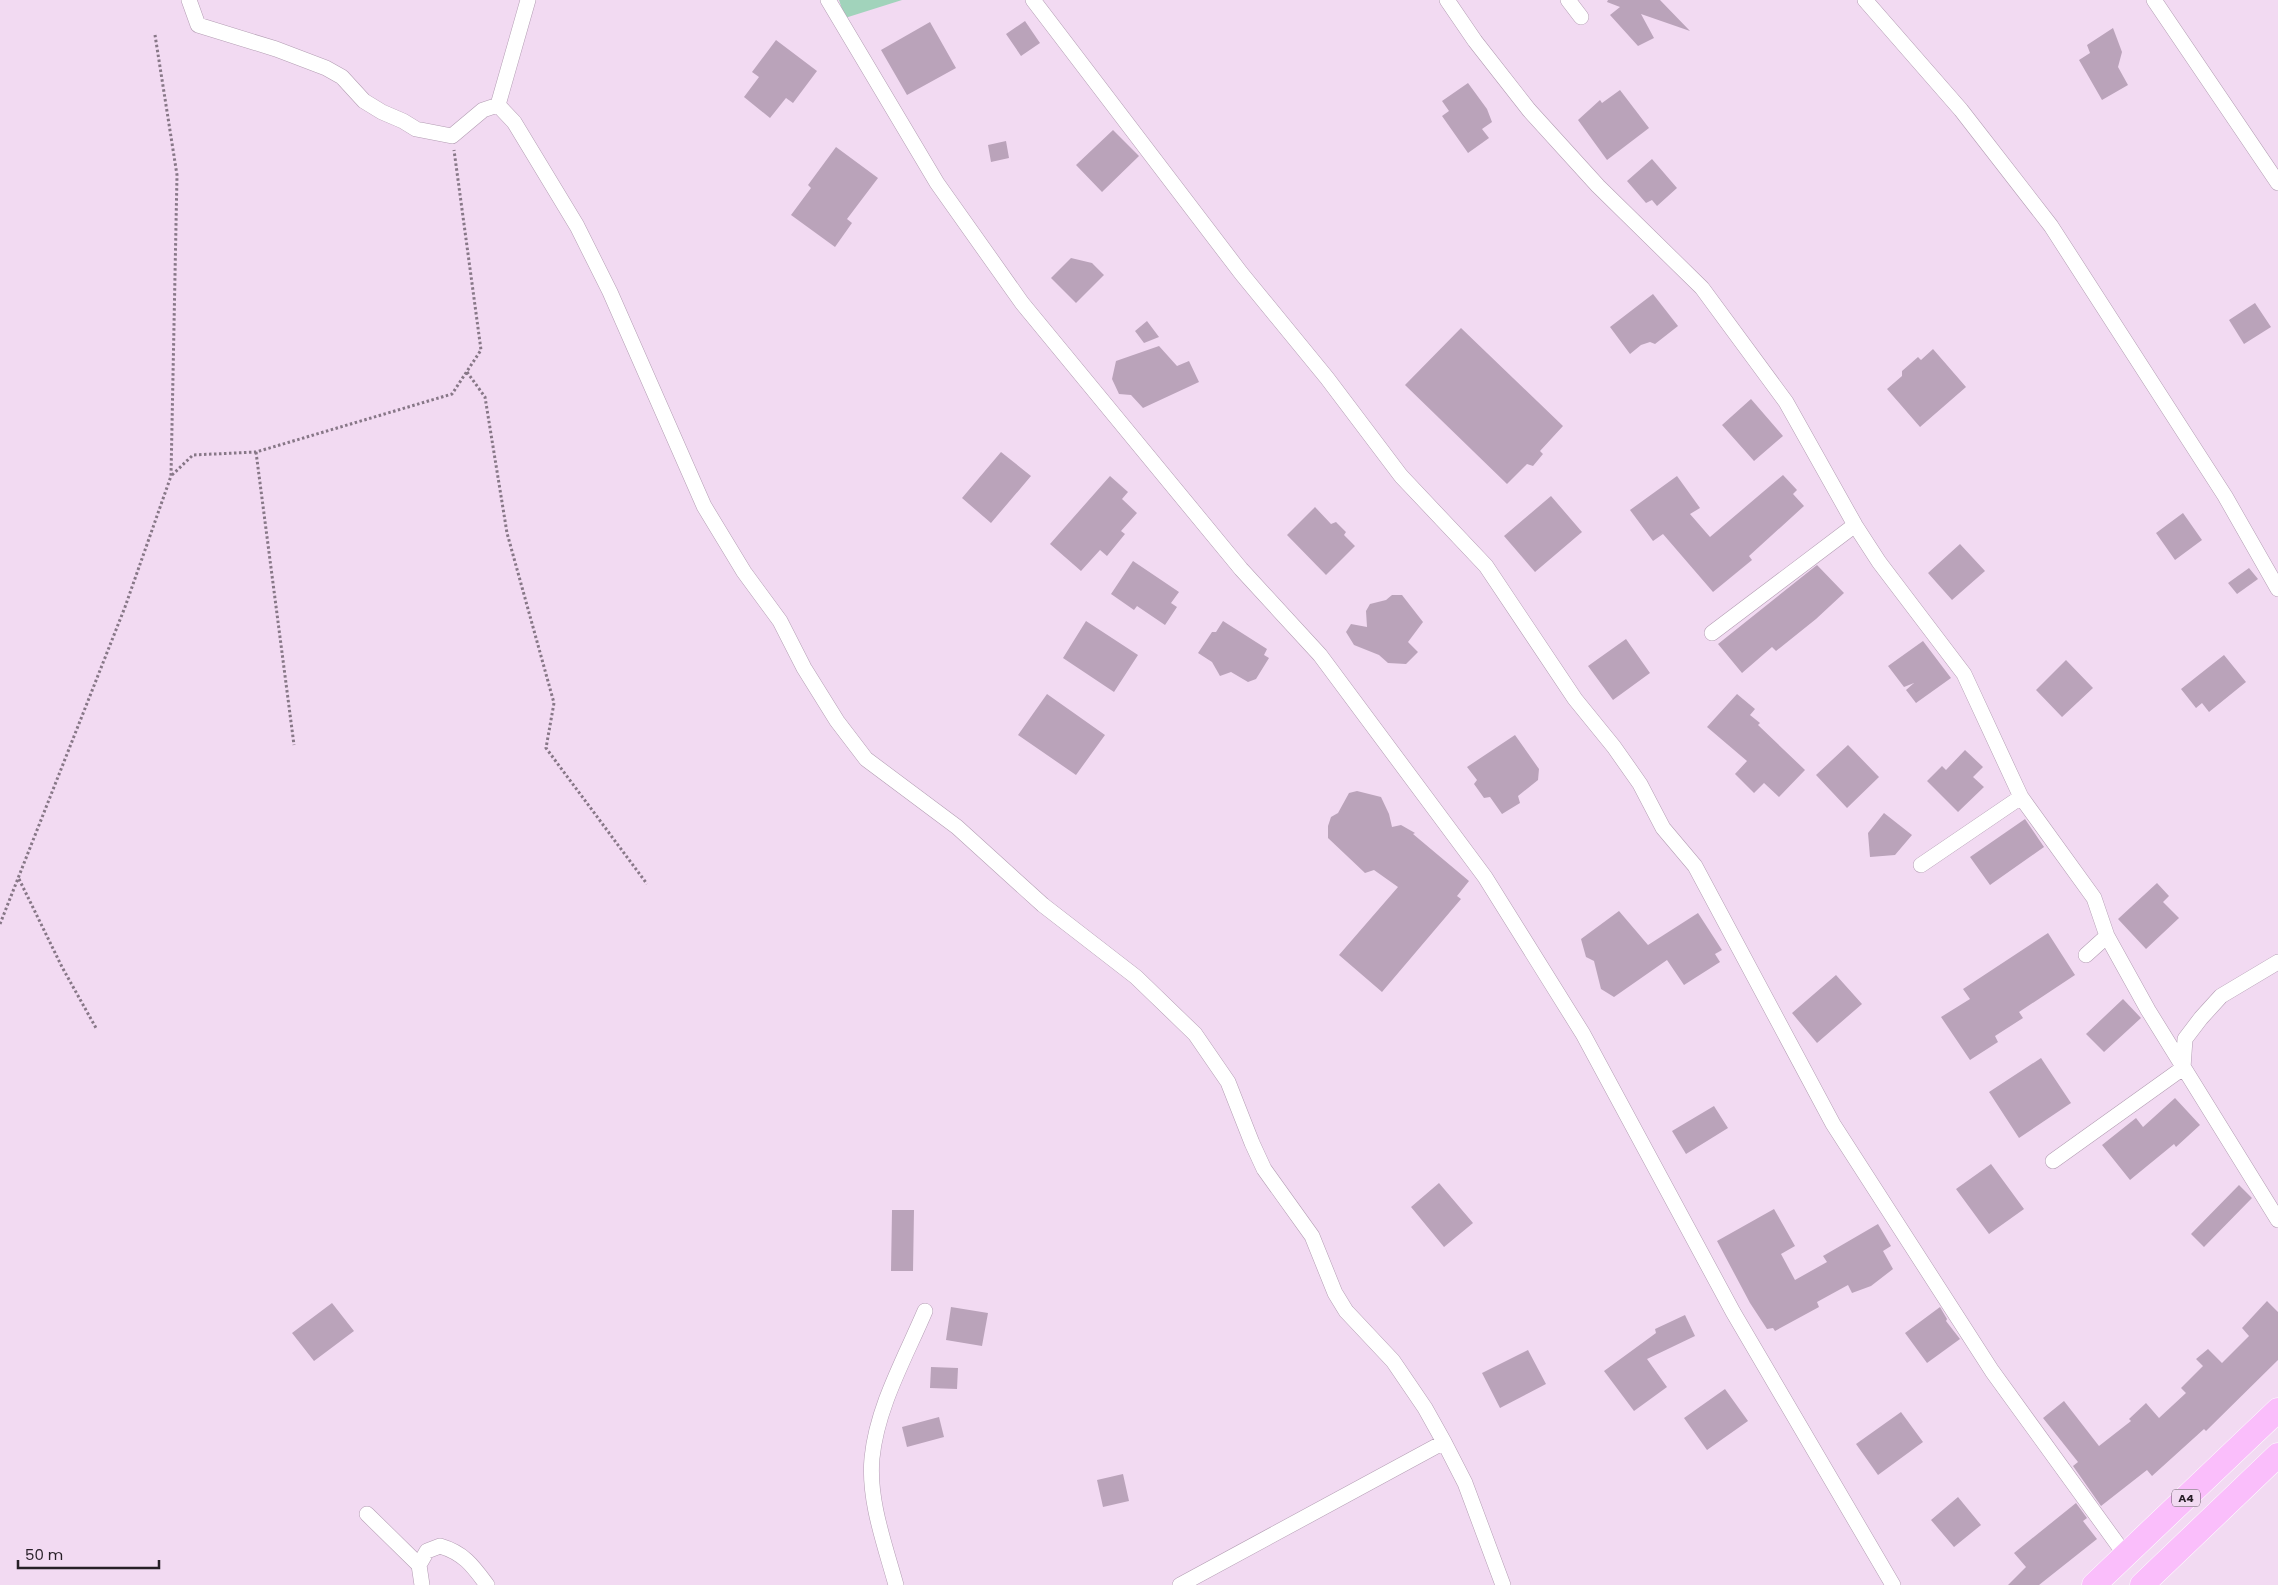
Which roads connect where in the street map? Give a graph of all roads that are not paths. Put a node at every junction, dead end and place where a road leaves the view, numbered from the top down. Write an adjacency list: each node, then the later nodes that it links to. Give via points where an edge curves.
1 (189, 0): 10 (street, via 198,24 326,68 342,77 364,101 416,129 452,136 483,110)
2 (528, 0): 10 (street)
3 (828, 0): 35 (street, via 937,183 1022,303 1235,562 1320,655 1485,876 1583,1034 1733,1312)
4 (1033, 0): 28 (street, via 1401,476 1486,566 1575,699 1640,784 1663,828 1695,866 1848,1148 1992,1372)
5 (1447, 0): 12 (street, via 1530,110 1598,186 1702,288 1786,402)
6 (1568, 0): 9 (street)
7 (1865, 0): 13 (street, via 1962,110 2051,226 2225,496)
8 (2154, 0): 11 (street)
9 (1581, 17)
10 (498, 105): 25 (street, via 514,122 578,226 704,506 744,572 780,621 837,721 866,759 957,827 1043,905 1136,977 1195,1034 1228,1082 1264,1170 1312,1236 1335,1294 1346,1311 1393,1361)
11 (2278, 183)
12 (1855, 525): 14 (street); 15 (street, via 1964,674)
13 (2278, 589)
14 (1712, 633)
15 (2021, 797): 16 (street); 17 (street, via 2094,898)
16 (1921, 866)
17 (2108, 936): 18 (street); 20 (street)
18 (2086, 955)
19 (2278, 962): 20 (street, via 2221,996 2185,1040)
20 (2183, 1068): 21 (street); 22 (street)
21 (2053, 1161)
22 (2278, 1220)
23 (924, 1311): 32 (street, via 884,1408 872,1459 872,1485 878,1520)
24 (2278, 1410): 28 (highway, A4)
25 (1444, 1442): 33 (street); 34 (street, via 1465,1483)
26 (2278, 1455): 37 (highway, A4)
27 (367, 1514): 29 (street)
28 (2126, 1556): 36 (highway, A4)
29 (419, 1565): 30 (street); 31 (street, via 427,1551 440,1546 456,1551)
30 (422, 1585)
31 (488, 1585)
32 (896, 1585)
33 (1180, 1585)
34 (1503, 1585)
35 (1893, 1585)
36 (2094, 1585)
37 (2142, 1585)

